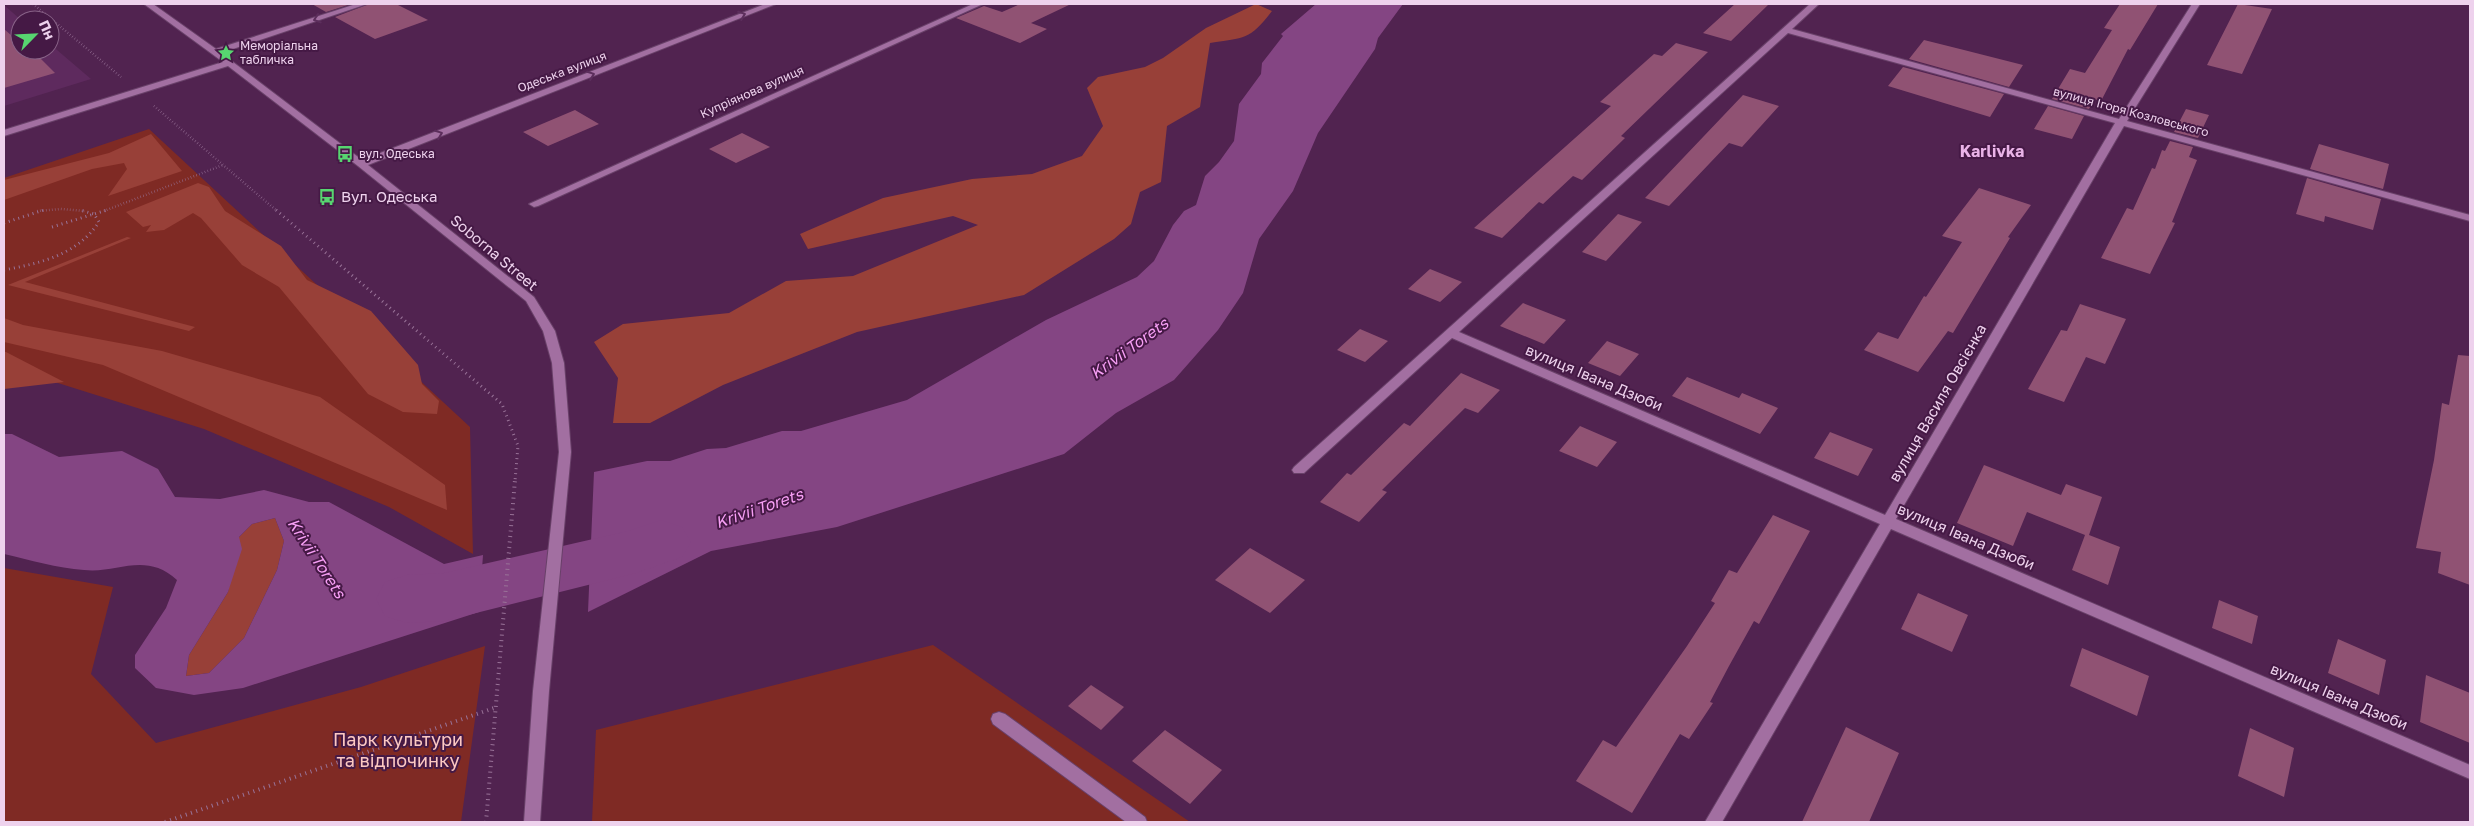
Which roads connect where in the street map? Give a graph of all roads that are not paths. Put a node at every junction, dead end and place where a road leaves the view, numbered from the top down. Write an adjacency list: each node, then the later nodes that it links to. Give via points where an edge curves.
1 (148, 4): 8 (street, Soborna Street)
2 (363, 4): 8 (street, one-way to 8)
3 (772, 4): 12 (street, Одеська вулиця, one-way to 3)
4 (979, 4): 13 (street, Купріянова вулиця)
5 (1815, 4): 7 (street)
6 (2196, 4): 10 (street, вулиця Василя Овсієнка)
7 (1786, 30): 10 (street, вулиця Ігоря Козловського); 15 (street)
8 (215, 52): 9 (street, Soborna Street)
9 (229, 63): 11 (street); 12 (street, Soborna Street)
10 (2121, 122): 14 (street, вулиця Ігоря Козловського); 17 (street, вулиця Василя Овсієнка)
11 (4, 133)
12 (361, 164): 20 (street, Soborna Street, via 530,300 549,331 558,363 565,452 541,692)
13 (534, 204)
14 (2470, 218)
15 (1450, 333): 16 (street); 17 (street, вулиця Івана Дзюби)
16 (1299, 470)
17 (1888, 521): 19 (street, вулиця Івана Дзюби); 22 (street, вулиця Василя Овсієнка)
18 (999, 719): 21 (street)
19 (2470, 772)
20 (532, 822)
21 (1138, 822)
22 (1713, 822)

